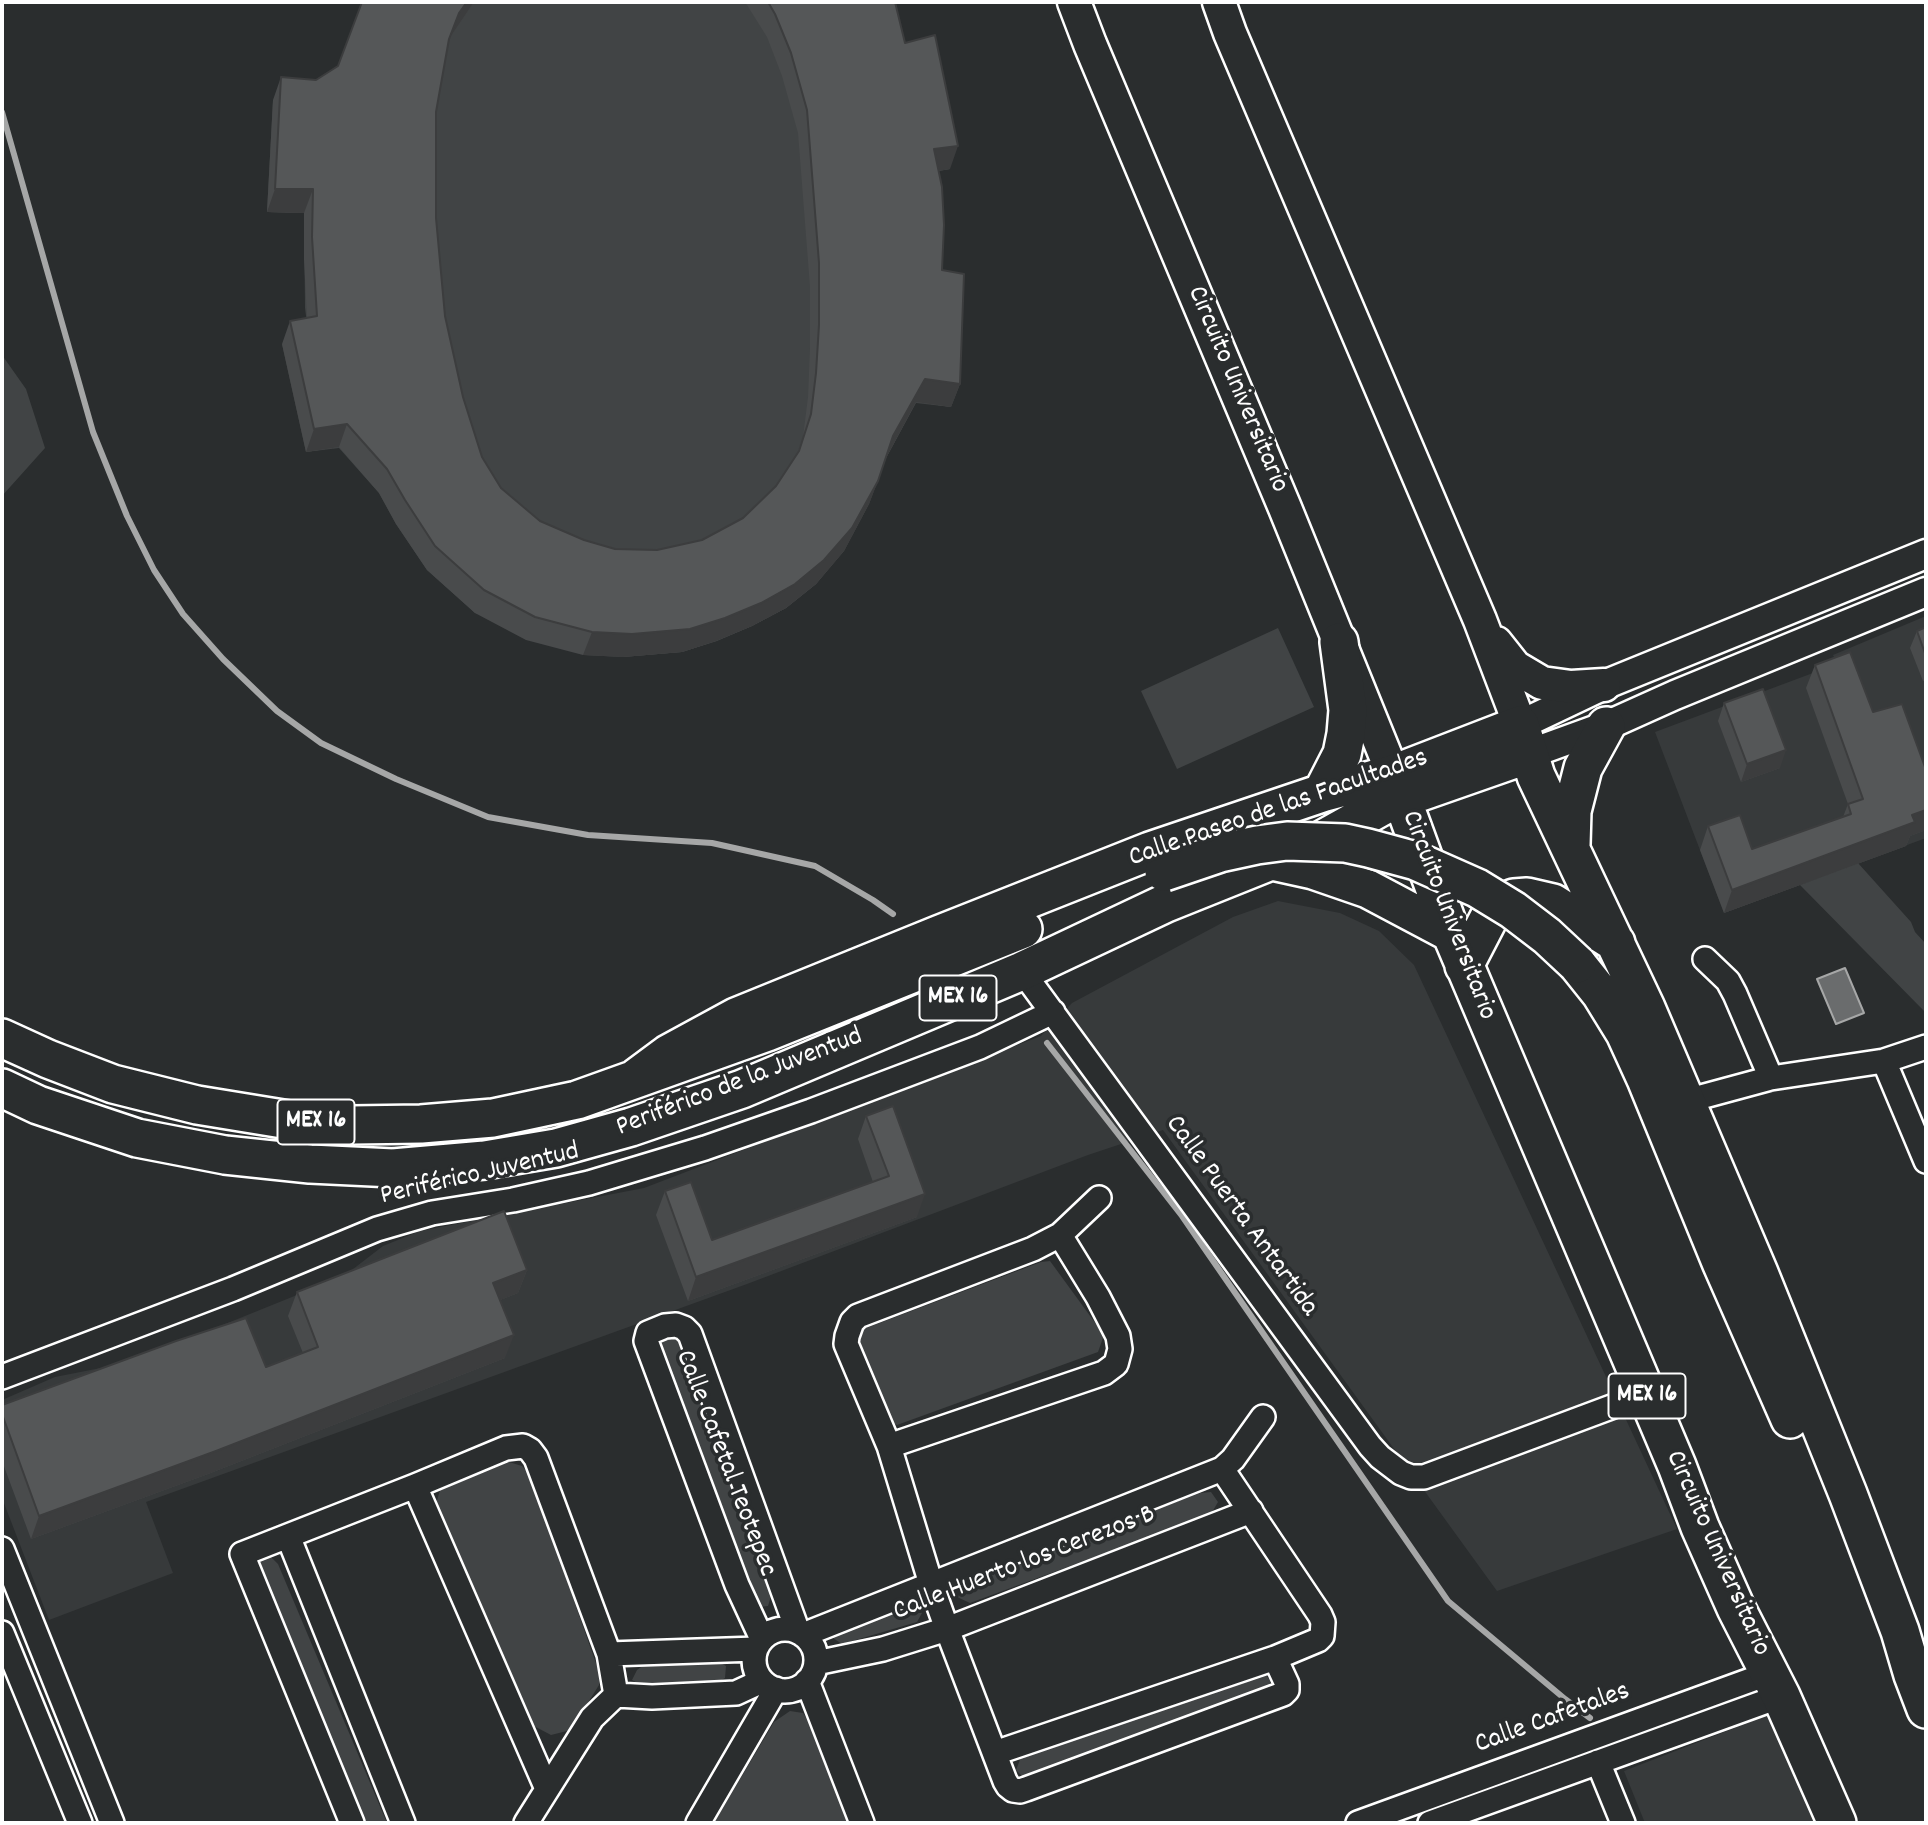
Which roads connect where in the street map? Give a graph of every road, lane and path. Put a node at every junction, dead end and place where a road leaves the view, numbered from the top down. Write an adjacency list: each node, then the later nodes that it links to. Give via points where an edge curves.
1 (1074, 2): 6 (main road, Circuito Universitario / MEX 16)
2 (1219, 2): 5 (main road)
3 (1926, 554): 7 (street, Calle Paseo de las Facultades)
4 (1926, 592): 8 (street, Calle Paseo de las Facultades)
5 (1480, 620): 7 (main road, via 1516,667 1535,680 1556,686); 9 (main road)
6 (1339, 642): 10 (main road, Circuito Universitario / MEX 16); 11 (highway, via 1348,710 1346,734 1342,754)
7 (1604, 685): 9 (street, Calle Paseo de las Facultades)
8 (1606, 726): 9 (street, Calle Paseo de las Facultades); 13 (highway, via 1580,779 1572,811)
9 (1524, 739): 10 (highway, Calle Paseo de las Facultades / MEX 16); 13 (highway, via 1536,776)
10 (1397, 786): 11 (highway, Calle Paseo de las Facultades / MEX 16); 14 (highway, Periférico de la Juventud / MEX 16, via 1386,804 1318,842); 15 (highway, Circuito Universitario / MEX 16)
11 (1322, 793): 12 (highway, Calle Paseo de las Facultades / MEX 16)
12 (1252, 815): 14 (highway, via 1268,828); 24 (highway, Calle Paseo de las Facultades / MEX 16, via 1150,851 736,1017 668,1054)
13 (1571, 846): 17 (highway)
14 (1276, 859): 15 (highway, via 1368,888); 19 (highway, Periférico de la Juventud / MEX 16, via 1166,903)
15 (1451, 933): 18 (highway, Circuito Universitario / MEX 16)
16 (1705, 959): 25 (street, via 1728,981)
17 (1627, 965): 18 (highway, via 1553,903 1527,897 1502,903 1492,912); 27 (highway)
18 (1464, 966): 33 (highway, Circuito Universitario / MEX 16)
19 (1023, 971): 20 (street, Calle Puerta Antartida); 26 (highway, Periférico de la Juventud / MEX 16, via 742,1089 631,1127 485,1160 393,1168 225,1155 137,1138 37,1105)
20 (1053, 1012): 32 (street, Periférico Juventud, via 980,1047 705,1148 589,1183 432,1213 377,1229); 33 (street, Calle Puerta Antartida, via 1370,1446 1401,1473 1424,1477)
21 (2, 1038): 24 (highway, Periférico de la Juventud / MEX 16, via 113,1084 197,1105 352,1125 493,1118 577,1100)
22 (1926, 1047): 23 (street)
23 (1885, 1060): 25 (street); 28 (street)
24 (638, 1077): 49 (highway, Periférico de la Juventud, bridge, via 767,1032 1220,853 1287,841 1345,843 1416,861 1460,880 1547,936 1577,964 1625,1032 1866,1596)
25 (1771, 1077): 27 (street)
26 (2, 1088)
27 (1686, 1101): 49 (highway, via 1847,1494)
28 (1919, 1130): 29 (street)
29 (1926, 1161)
30 (1099, 1198): 31 (street)
31 (1060, 1235): 35 (street, via 852,1322 846,1344); 35 (street, via 1118,1336 1116,1364 1104,1373)
32 (2, 1377)
33 (1646, 1394): 50 (highway, Circuito Universitario / MEX 16, via 1735,1608)
34 (1264, 1417): 36 (street)
35 (889, 1446): 41 (street)
36 (1223, 1469): 38 (street); 41 (street, Calle Huerto los Cerezos B)
37 (415, 1486): 39 (street); 46 (street, via 506,1448 530,1450); 56 (street)
38 (1251, 1511): 42 (street, Calle Huerto los Cerezos B); 47 (street, via 1323,1622 1318,1640)
39 (288, 1536): 61 (street, via 242,1554); 62 (street)
40 (2, 1549): 60 (street)
41 (931, 1584): 42 (street); 44 (street, Calle Huerto los Cerezos B)
42 (947, 1629): 48 (street, Calle Huerto los Cerezos B); 54 (street)
43 (2, 1633): 59 (street)
44 (800, 1633): 45 (street, via 778,1629); 45 (street, Calle Cafetal Teotepec, via 690,1334 676,1325 665,1326 648,1333 646,1341); 48 (street, via 813,1647)
45 (759, 1644): 46 (street); 51 (street, via 754,1666)
46 (609, 1654): 52 (street)
47 (1275, 1658): 54 (street); 54 (street, via 1287,1684 1283,1694 1026,1789 1008,1786)
48 (812, 1672): 51 (street, via 793,1690); 65 (street)
49 (1913, 1675): 53 (highway)
50 (1775, 1684): 55 (street, Calle Cafetales); 57 (street, Calle Cafetales); 69 (highway, Circuito Universitario / MEX 16)
51 (769, 1685): 52 (street, via 736,1693); 64 (street)
52 (616, 1695): 56 (street, via 592,1718)
53 (1926, 1709)
54 (995, 1753)
55 (1598, 1762): 58 (street, Calle Cafetales); 68 (street)
56 (547, 1789): 63 (street)
57 (1444, 1792): 58 (street); 66 (street, Calle Cafetales)
58 (1455, 1819): 67 (street, Calle Cafetales)
59 (80, 1823)
60 (112, 1823)
61 (352, 1823)
62 (402, 1823)
63 (526, 1823)
64 (698, 1823)
65 (862, 1823)
66 (1357, 1823)
67 (1430, 1823)
68 (1623, 1823)
69 (1837, 1823)

